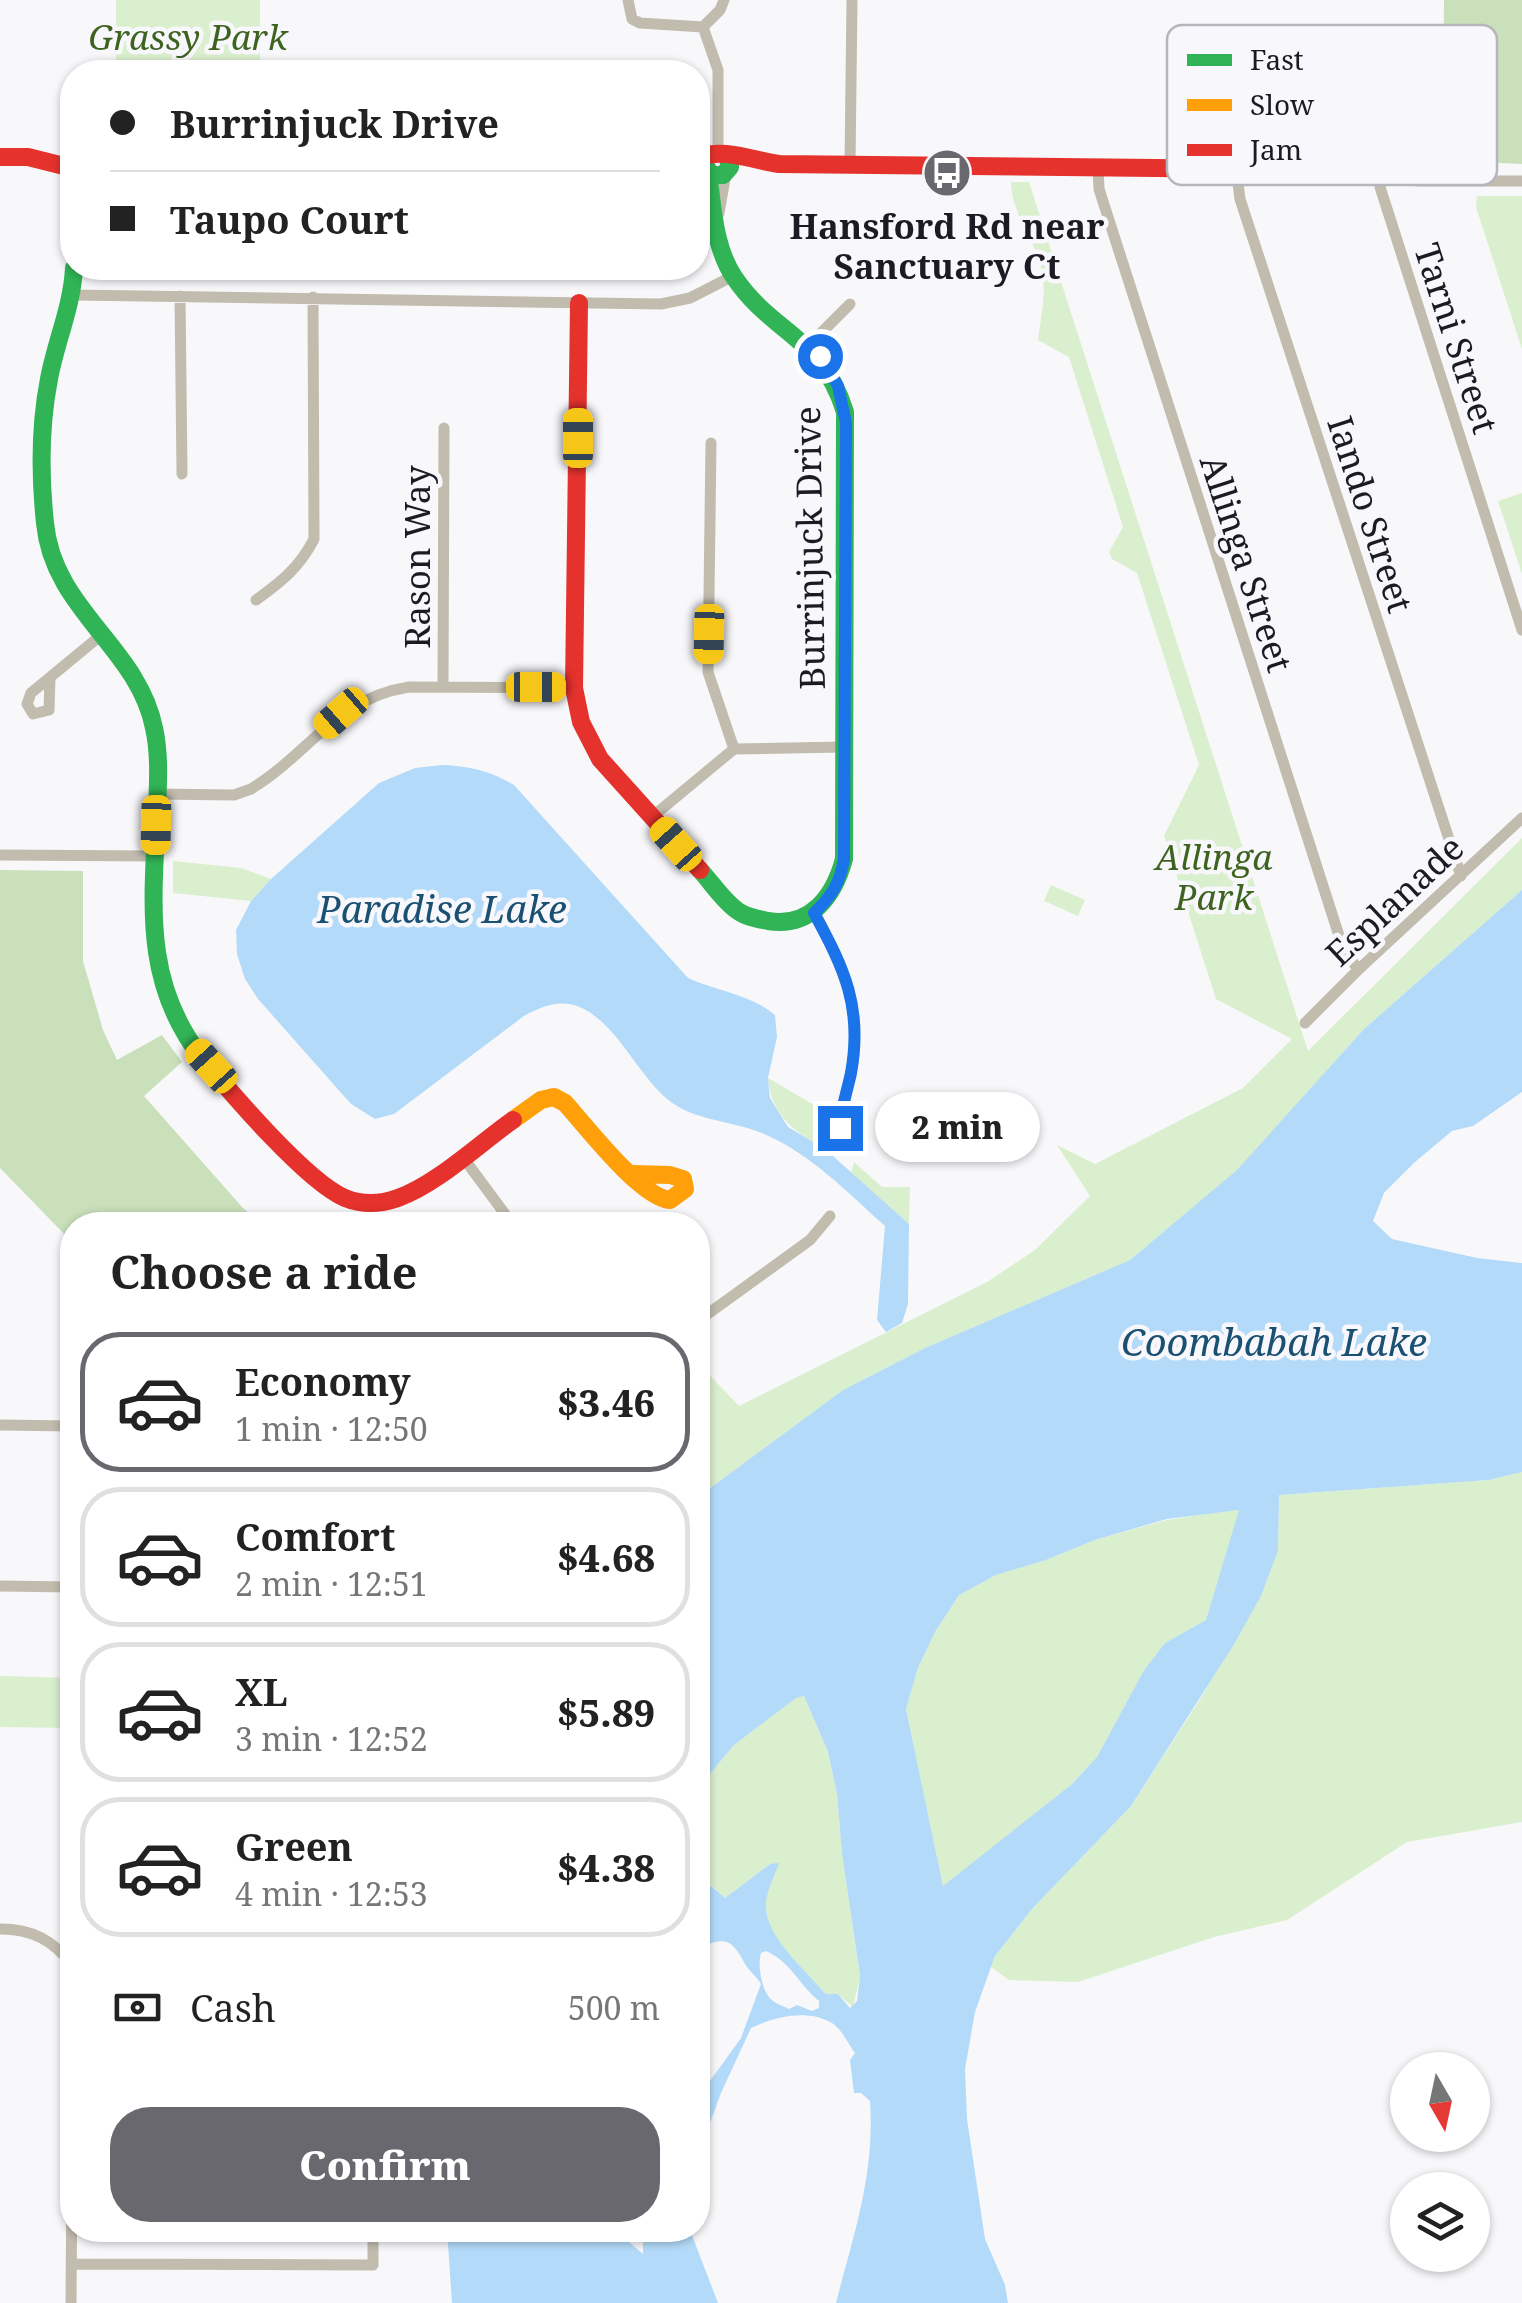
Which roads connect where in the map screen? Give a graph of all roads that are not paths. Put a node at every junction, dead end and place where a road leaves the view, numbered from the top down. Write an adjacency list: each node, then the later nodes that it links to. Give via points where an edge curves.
1 (628, 0): 4 (street, via 632,19 640,23)
2 (724, 0): 4 (street)
3 (852, 0): 9 (street)
4 (703, 27): 8 (street, via 718,70)
5 (60, 155): 7 (street)
6 (0, 156): 7 (street)
7 (28, 157): 10 (street)
8 (713, 163): 9 (street); 17 (street, Burrinjuck Drive, via 717,220)
9 (850, 164): 11 (street)
10 (60, 166)
11 (1098, 167): 12 (street); 43 (street, Allinga Street, via 1099,188 1221,574 1342,945)
12 (1167, 168)
13 (1497, 181): 14 (street)
14 (1522, 181)
15 (1238, 185): 41 (street, Iando Street)
16 (1381, 185): 29 (street, Tarni Street)
17 (733, 276): 22 (street, via 668,303); 24 (street, Burrinjuck Drive, via 756,304)
18 (74, 280): 19 (street)
19 (74, 296): 20 (street); 30 (street, via 46,393 45,529 59,581)
20 (180, 296): 21 (street); 27 (street)
21 (313, 297): 22 (street); 28 (street, via 314,539 290,576)
22 (579, 303): 33 (street)
23 (850, 304): 24 (street)
24 (809, 345): 34 (street, Burrinjuck Drive, via 833,376 846,412)
25 (444, 428): 32 (street, Rason Way)
26 (711, 443): 35 (street, via 708,672)
27 (182, 474)
28 (256, 600)
29 (1522, 630)
30 (100, 636): 31 (street); 36 (street, via 147,704 155,733)
31 (50, 678)
32 (443, 687): 33 (street); 36 (street, via 398,689 353,706 242,793)
33 (574, 688): 37 (street, via 593,748)
34 (843, 746): 35 (street); 42 (street, Burrinjuck Drive, via 844,859 830,899)
35 (734, 749): 37 (street)
36 (156, 794): 40 (street)
37 (652, 818): 42 (street, via 737,911 775,923)
38 (1522, 818): 41 (street, Esplanade)
39 (0, 855): 40 (street)
40 (155, 856): 46 (street, via 156,951 173,1016 315,1180 359,1202 396,1201)
41 (1462, 876): 43 (street, Esplanade)
42 (814, 913): 45 (street, via 844,968 852,999 851,1072)
43 (1358, 970): 44 (street, Esplanade)
44 (1305, 1023)
45 (840, 1128)
46 (462, 1156): 47 (street, via 554,1097); 48 (street)
47 (633, 1174)
48 (504, 1212)
49 (830, 1216): 50 (street, via 810,1240)
50 (710, 1312)
51 (0, 1425): 52 (street)
52 (60, 1426)
53 (0, 1586): 54 (street)
54 (60, 1588)
55 (0, 1929): 56 (street)
56 (60, 1946)
57 (71, 2242): 59 (street)
58 (373, 2242): 59 (street, via 374,2265)
59 (71, 2264): 60 (street)
60 (71, 2303)

